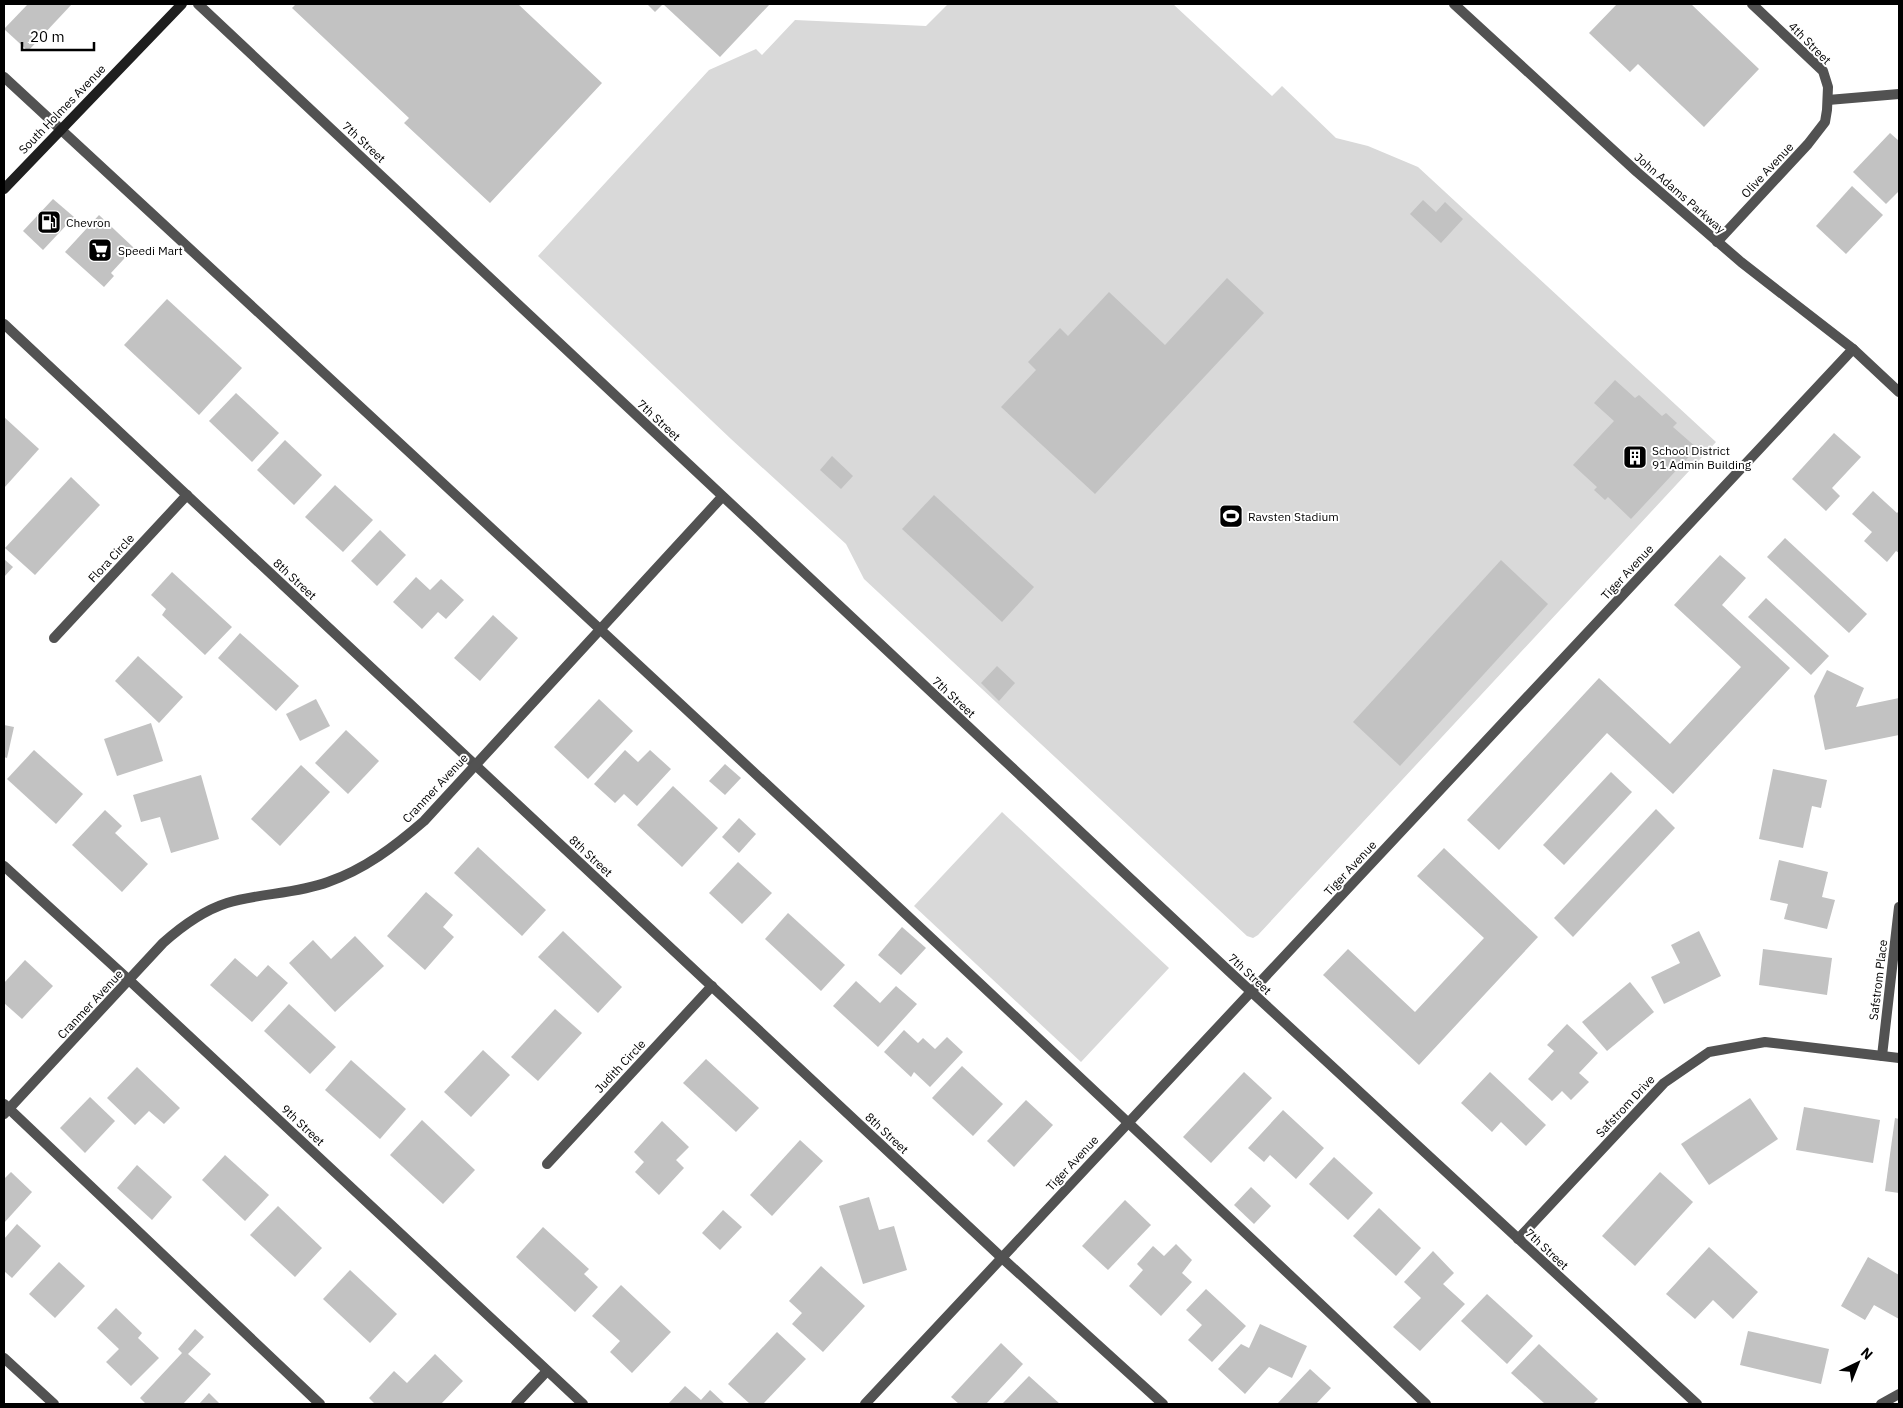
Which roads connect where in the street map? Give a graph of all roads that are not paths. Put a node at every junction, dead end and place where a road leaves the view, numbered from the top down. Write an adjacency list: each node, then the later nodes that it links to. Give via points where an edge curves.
1 (182, 4): 8 (main road, South Holmes Avenue)
2 (198, 4): 15 (street, 7th Street)
3 (1454, 4): 10 (street, John Adams Parkway)
4 (1757, 5): 7 (street, 4th Street, via 1822,72 1828,87)
5 (4, 77): 8 (street)
6 (1899, 94): 7 (street)
7 (1828, 105): 10 (street, Olive Avenue, via 1824,122 1808,144)
8 (60, 129): 9 (main road, South Holmes Avenue); 16 (street)
9 (4, 189)
10 (1717, 242): 12 (street, John Adams Parkway)
11 (4, 324): 14 (street, 8th Street)
12 (1853, 349): 13 (street, John Adams Parkway); 23 (street, Tiger Avenue)
13 (1899, 392)
14 (187, 495): 17 (street, Flora Circle); 18 (street, 8th Street)
15 (722, 496): 16 (street, Cranmer Avenue); 23 (street, 7th Street)
16 (601, 628): 18 (street, Cranmer Avenue); 27 (street)
17 (54, 638)
18 (474, 764): 21 (street, Cranmer Avenue, via 424,821 387,853 327,883 227,903 188,921); 22 (street, 8th Street)
19 (4, 866): 21 (street, 9th Street)
20 (1899, 907): 24 (street, Safstrom Place)
21 (129, 980): 26 (street, Cranmer Avenue); 32 (street, 9th Street)
22 (712, 986): 28 (street, Judith Circle); 30 (street, 8th Street)
23 (1250, 992): 27 (street, Tiger Avenue); 29 (street, 7th Street)
24 (1882, 1056): 25 (street, Safstrom Drive); 29 (street, Safstrom Drive, via 1765,1042 1709,1052 1664,1083)
25 (1899, 1058)
26 (5, 1109): 35 (street)
27 (1128, 1122): 30 (street, Tiger Avenue); 40 (street)
28 (547, 1164)
29 (1518, 1239): 41 (street, 7th Street)
30 (1001, 1257): 38 (street, Tiger Avenue); 39 (street, 8th Street)
31 (4, 1358): 34 (street)
32 (547, 1371): 36 (street); 37 (street, 9th Street)
33 (1899, 1394): 42 (street)
34 (54, 1404)
35 (320, 1404)
36 (516, 1404)
37 (583, 1404)
38 (867, 1404)
39 (1163, 1404)
40 (1426, 1404)
41 (1697, 1404)
42 (1881, 1404)

